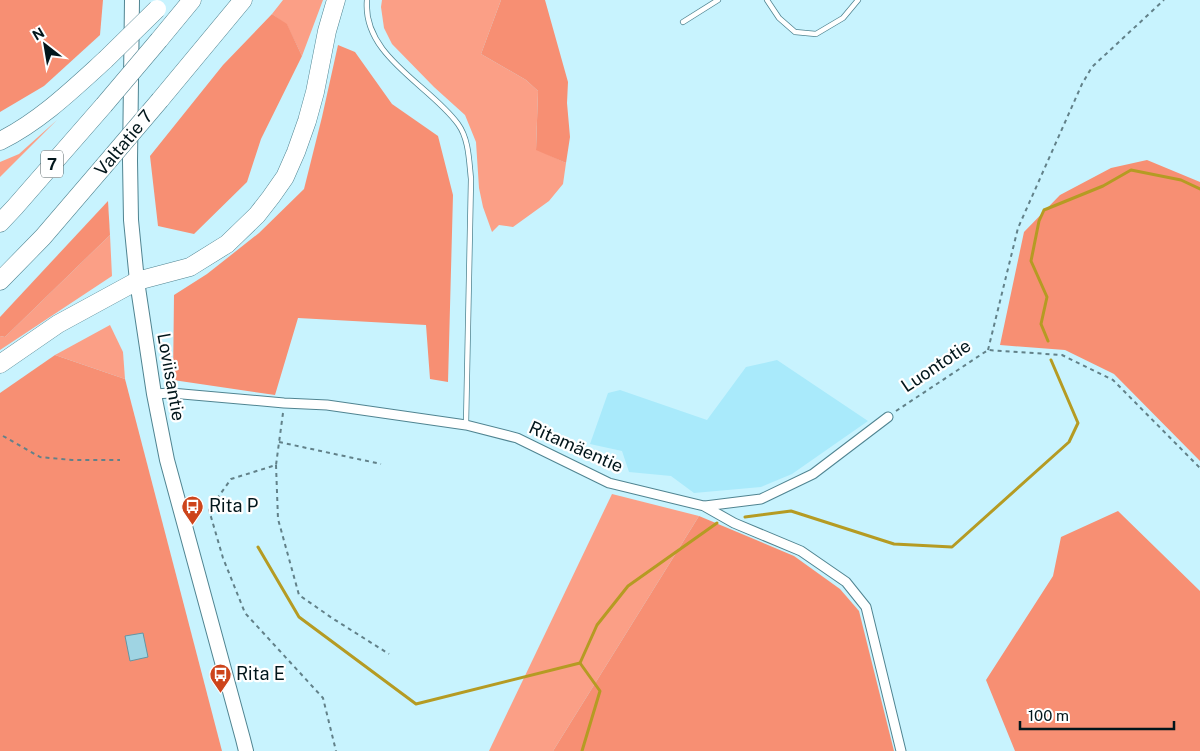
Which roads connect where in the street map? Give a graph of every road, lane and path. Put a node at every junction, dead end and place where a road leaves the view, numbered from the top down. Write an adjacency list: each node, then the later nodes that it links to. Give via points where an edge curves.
1 (132, 0): 15 (main road, Loviisantie, via 130,171)
2 (192, 0): 13 (highway, 7, bridge)
3 (243, 0): 14 (highway, Valtatie 7 / 7, bridge, via 43,237)
4 (336, 0): 15 (highway, via 308,121 285,177 271,197 226,244 190,268)
5 (367, 0): 21 (lane, via 372,28 386,53 459,124 466,143 471,180)
6 (718, 0): 11 (lane)
7 (767, 0): 8 (lane, via 779,18 796,32 816,34 843,18)
8 (858, 0)
9 (1164, 0): 16 (path, via 1092,67 1082,84 1018,228)
10 (162, 4): 12 (highway, bridge, via 57,104)
11 (683, 22)
12 (0, 141)
13 (0, 223)
14 (0, 281)
15 (136, 281): 17 (highway, via 58,324); 18 (main road, Loviisantie)
16 (988, 350): 20 (path, Luontotie); 27 (path, Luontotie, via 1062,355 1113,380)
17 (0, 364)
18 (154, 394): 19 (street, Ritamäentie); 30 (main road, Loviisantie, via 167,460)
19 (284, 403): 21 (street, Ritamäentie, via 327,405); 23 (path)
20 (888, 417): 28 (street, via 813,474 761,498)
21 (466, 425): 28 (street, Ritamäentie, via 518,438 609,483)
22 (3, 436): 24 (path, via 40,457)
23 (279, 442): 25 (path); 26 (path)
24 (120, 460)
25 (381, 464)
26 (276, 465): 29 (path, via 278,519 299,595); 31 (path, via 231,479 209,510 223,558 246,613 323,698)
27 (1200, 468)
28 (704, 506): 32 (street, Ritamäentie, via 734,523 801,551 846,582 866,607)
29 (389, 654)
30 (246, 751)
31 (336, 751)
32 (901, 751)

